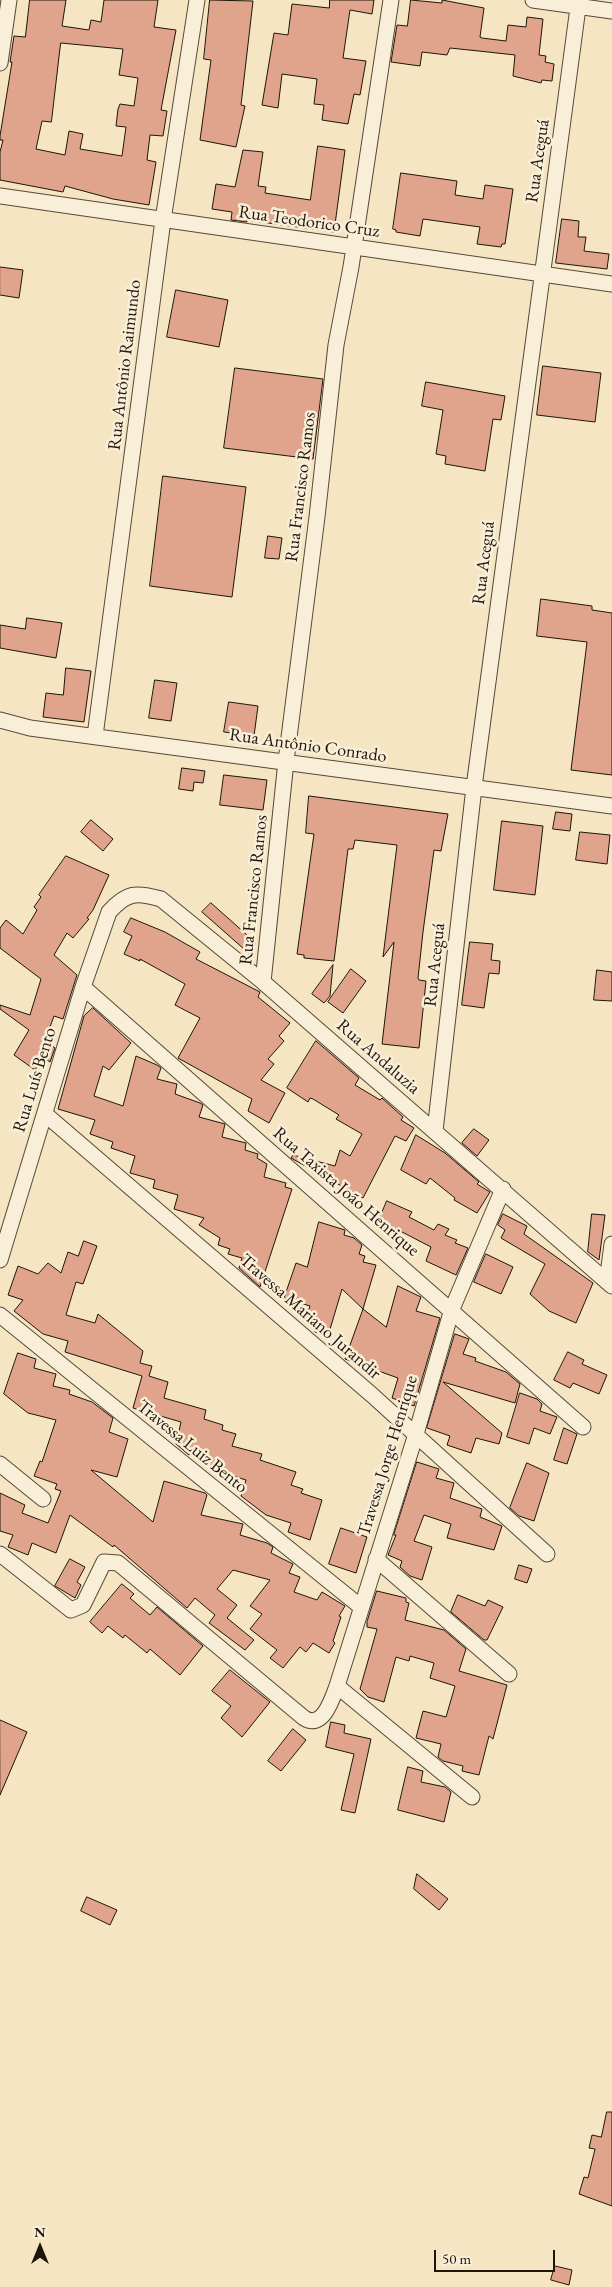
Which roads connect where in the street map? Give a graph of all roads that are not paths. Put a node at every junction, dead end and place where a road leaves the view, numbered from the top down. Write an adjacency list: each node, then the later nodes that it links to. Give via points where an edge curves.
1 (9, 0): 7 (street)
2 (197, 0): 9 (street, Rua Antônio Raimundo)
3 (391, 0): 10 (street, Rua Francisco Ramos)
4 (533, 0): 5 (street)
5 (579, 3): 6 (street); 11 (street, Rua Aceguá)
6 (612, 11)
7 (0, 63)
8 (0, 196): 9 (street, Rua Teodorico Cruz)
9 (163, 220): 10 (street, Rua Teodorico Cruz); 14 (street, Rua Antônio Raimundo)
10 (354, 248): 11 (street, Rua Teodorico Cruz); 15 (street, Rua Francisco Ramos, via 336,345)
11 (541, 274): 12 (street, Rua Teodorico Cruz); 16 (street, Rua Aceguá)
12 (612, 284)
13 (0, 720): 14 (street, Rua Antônio Conrado, via 30,728)
14 (95, 736): 15 (street, Rua Antônio Conrado)
15 (286, 761): 16 (street, Rua Antônio Conrado); 19 (street, Rua Francisco Ramos)
16 (474, 787): 17 (street, Rua Antônio Conrado); 22 (street, Rua Aceguá)
17 (612, 806)
18 (109, 912): 19 (street, Rua Andaluzia, via 131,894 161,899); 20 (street, Rua Luís Bento)
19 (263, 982): 22 (street, Rua Andaluzia)
20 (83, 987): 21 (street, Rua Luís Bento); 27 (street, Rua Taxista João Henrique)
21 (45, 1114): 25 (street, Rua Luís Bento); 30 (street, Travessa Mariano Jurandir)
22 (435, 1131): 23 (street, Rua Andaluzia)
23 (503, 1189): 26 (street, Rua Andaluzia); 27 (street, Travessa Jorge Henrique)
24 (612, 1244): 26 (street)
25 (0, 1260)
26 (610, 1284)
27 (452, 1309): 29 (street, Rua Taxista João Henrique); 30 (street, Travessa Jorge Henrique)
28 (0, 1315): 36 (street, Travessa Luiz Bento)
29 (583, 1427)
30 (416, 1434): 34 (street, Travessa Mariano Jurandir); 35 (street, Travessa Jorge Henrique)
31 (0, 1464): 32 (street)
32 (43, 1499)
33 (0, 1554): 38 (street, Travessa Jorge Henrique, via 71,1610 83,1605 104,1562 118,1563 304,1718 313,1721 322,1717)
34 (547, 1554)
35 (376, 1560): 36 (street, Travessa Jorge Henrique); 37 (street)
36 (361, 1607): 38 (street, Travessa Jorge Henrique)
37 (509, 1674)
38 (337, 1686): 39 (street)
39 (472, 1797)

